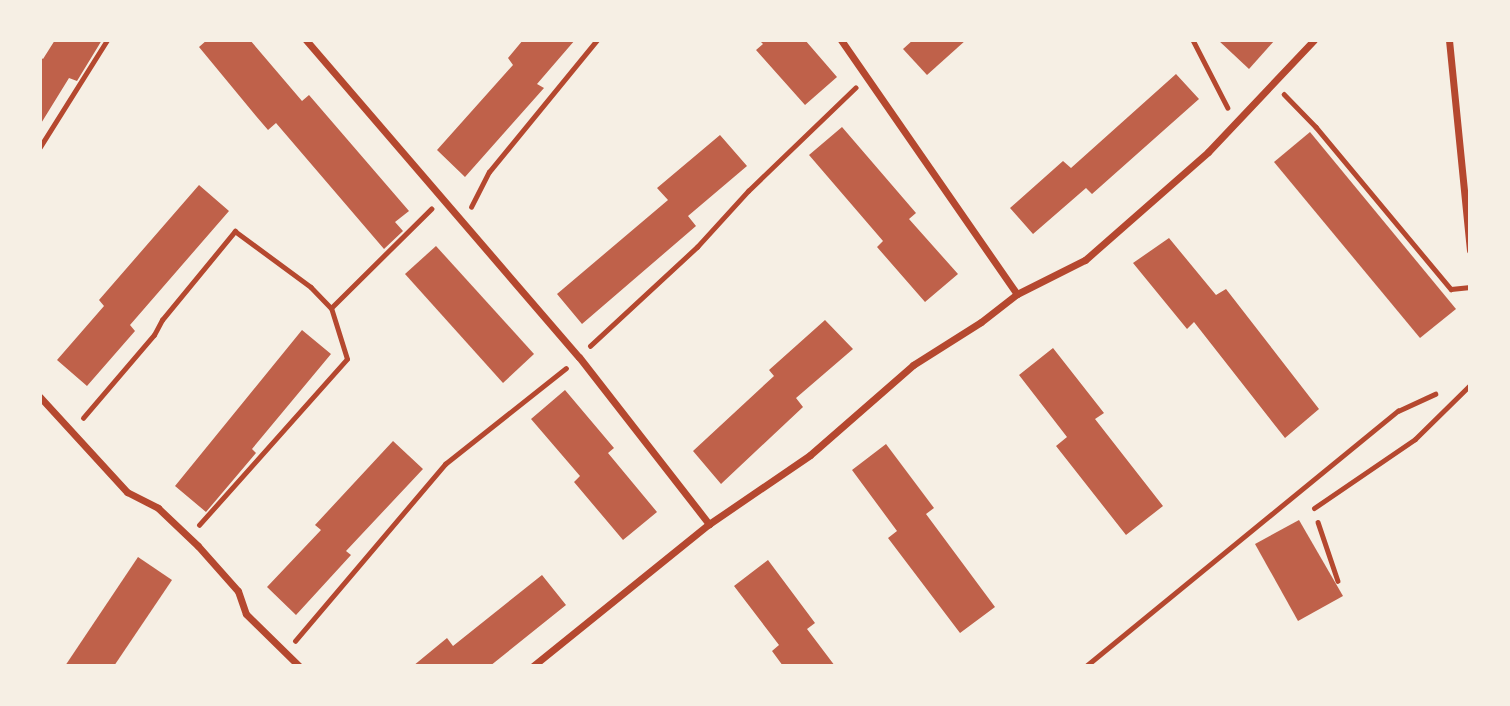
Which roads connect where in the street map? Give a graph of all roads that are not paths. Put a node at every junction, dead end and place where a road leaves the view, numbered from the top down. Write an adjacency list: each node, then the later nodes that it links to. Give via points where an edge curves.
1 (306, 40): 10 (street, via 579,357)
2 (841, 40): 6 (street)
3 (1314, 40): 6 (street, via 1208,152 1085,260)
4 (1449, 40): 5 (street)
5 (1470, 250)
6 (1017, 295): 10 (street, via 913,365 810,455)
7 (1470, 385): 9 (lane, via 1415,439)
8 (40, 397): 11 (street, via 127,492 158,508 188,538 238,591 246,614)
9 (1314, 508)
10 (709, 524): 12 (street)
11 (299, 666)
12 (533, 666)

